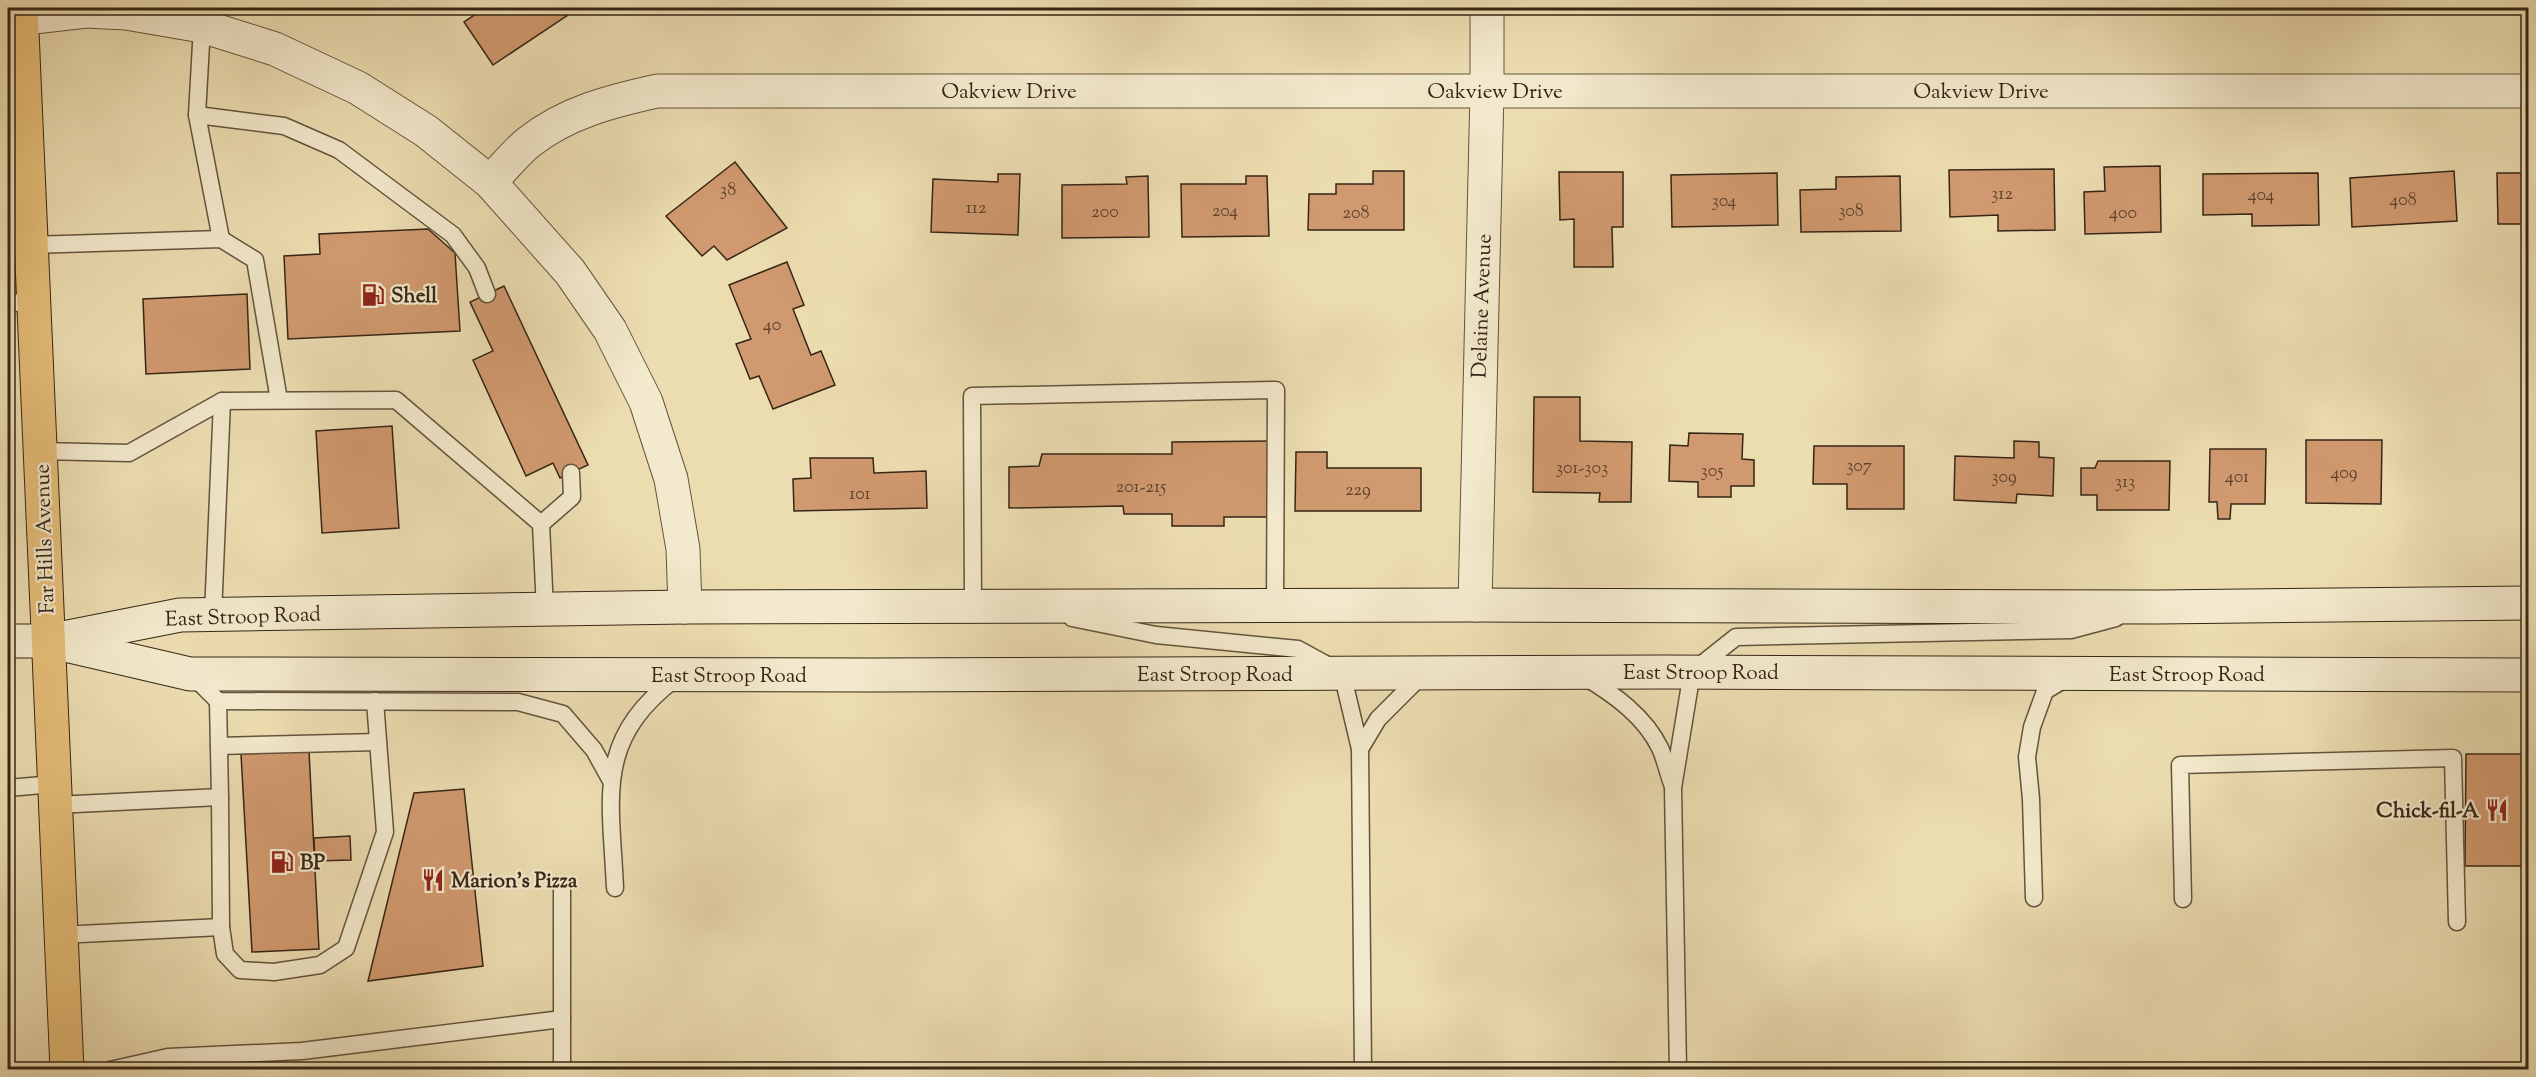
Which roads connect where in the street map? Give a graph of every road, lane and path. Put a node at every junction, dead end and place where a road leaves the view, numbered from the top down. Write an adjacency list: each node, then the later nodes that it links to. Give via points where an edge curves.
1 (1487, 8): 4 (main road, Delaine Avenue)
2 (16, 15): 3 (main road, via 126,13); 9 (main road, Far Hills Avenue)
3 (202, 26): 6 (lane); 7 (main road, via 275,49 358,88 426,131)
4 (1487, 91): 5 (main road, Oakview Drive); 7 (main road, Oakview Drive, via 657,91 603,103 558,123 528,142); 18 (main road, Delaine Avenue)
5 (2529, 91)
6 (197, 116): 8 (lane); 10 (lane, via 284,126 339,150 453,235 477,268)
7 (490, 182): 21 (main road, via 570,272 610,330 646,402 670,479 683,549)
8 (221, 239): 9 (lane); 12 (lane, via 255,260)
9 (31, 245): 11 (main road, Far Hills Avenue)
10 (487, 294)
11 (20, 302): 14 (main road, Far Hills Avenue)
12 (279, 400): 13 (lane); 16 (lane, via 396,400)
13 (222, 401): 14 (lane, via 129,453); 25 (lane)
14 (40, 451): 27 (main road, Far Hills Avenue)
15 (571, 473): 16 (lane, via 572,497)
16 (541, 524): 24 (lane)
17 (2529, 603): 23 (main road, East Stroop Road)
18 (1474, 605): 20 (main road, East Stroop Road); 23 (main road, East Stroop Road)
19 (973, 606): 20 (lane, via 972,396 1276,390); 21 (main road, East Stroop Road); 22 (main road, East Stroop Road)
20 (1275, 606): 22 (main road, East Stroop Road)
21 (685, 607): 24 (main road, East Stroop Road)
22 (1019, 607): 30 (lane, via 1156,635 1298,650)
23 (2158, 607): 29 (lane, via 2071,630 1736,637)
24 (545, 610): 25 (main road, East Stroop Road)
25 (213, 615): 27 (main road, East Stroop Road, via 180,615)
26 (8, 641): 27 (main road)
27 (48, 641): 33 (main road, East Stroop Road); 44 (main road, Far Hills Avenue)
28 (1577, 672): 29 (main road, East Stroop Road); 31 (main road, East Stroop Road); 43 (lane, via 1616,695 1640,720 1659,747)
29 (1692, 672): 32 (main road, East Stroop Road); 43 (lane)
30 (1342, 673): 31 (main road, East Stroop Road); 34 (main road, East Stroop Road); 40 (lane)
31 (1424, 673): 40 (lane, via 1378,719)
32 (2075, 673): 35 (main road, East Stroop Road); 48 (lane, via 2045,691 2032,727 2027,757)
33 (190, 674): 34 (main road, East Stroop Road); 36 (lane)
34 (680, 675): 41 (lane, via 652,696 633,718)
35 (2529, 675)
36 (218, 701): 37 (lane); 39 (lane)
37 (375, 701): 38 (lane); 41 (lane, via 518,702 563,714 594,750)
38 (378, 742): 39 (lane); 51 (lane, via 385,832 346,948 320,965 274,972 240,970 225,954)
39 (219, 746): 45 (lane)
40 (1360, 749): 57 (lane)
41 (610, 779): 47 (lane)
42 (8, 788): 44 (lane)
43 (1673, 788): 58 (lane)
44 (54, 795): 45 (lane); 52 (main road, Far Hills Avenue)
45 (220, 797): 51 (lane)
46 (562, 888): 53 (lane)
47 (615, 888)
48 (2034, 898)
49 (2183, 898): 50 (lane, via 2180,765 2453,758)
50 (2457, 922)
51 (221, 927): 52 (lane)
52 (60, 935): 54 (main road, Far Hills Avenue)
53 (562, 1019): 55 (lane, via 302,1051 168,1057); 56 (lane)
54 (67, 1070)
55 (110, 1070)
56 (562, 1070)
57 (1363, 1070)
58 (1678, 1070)

